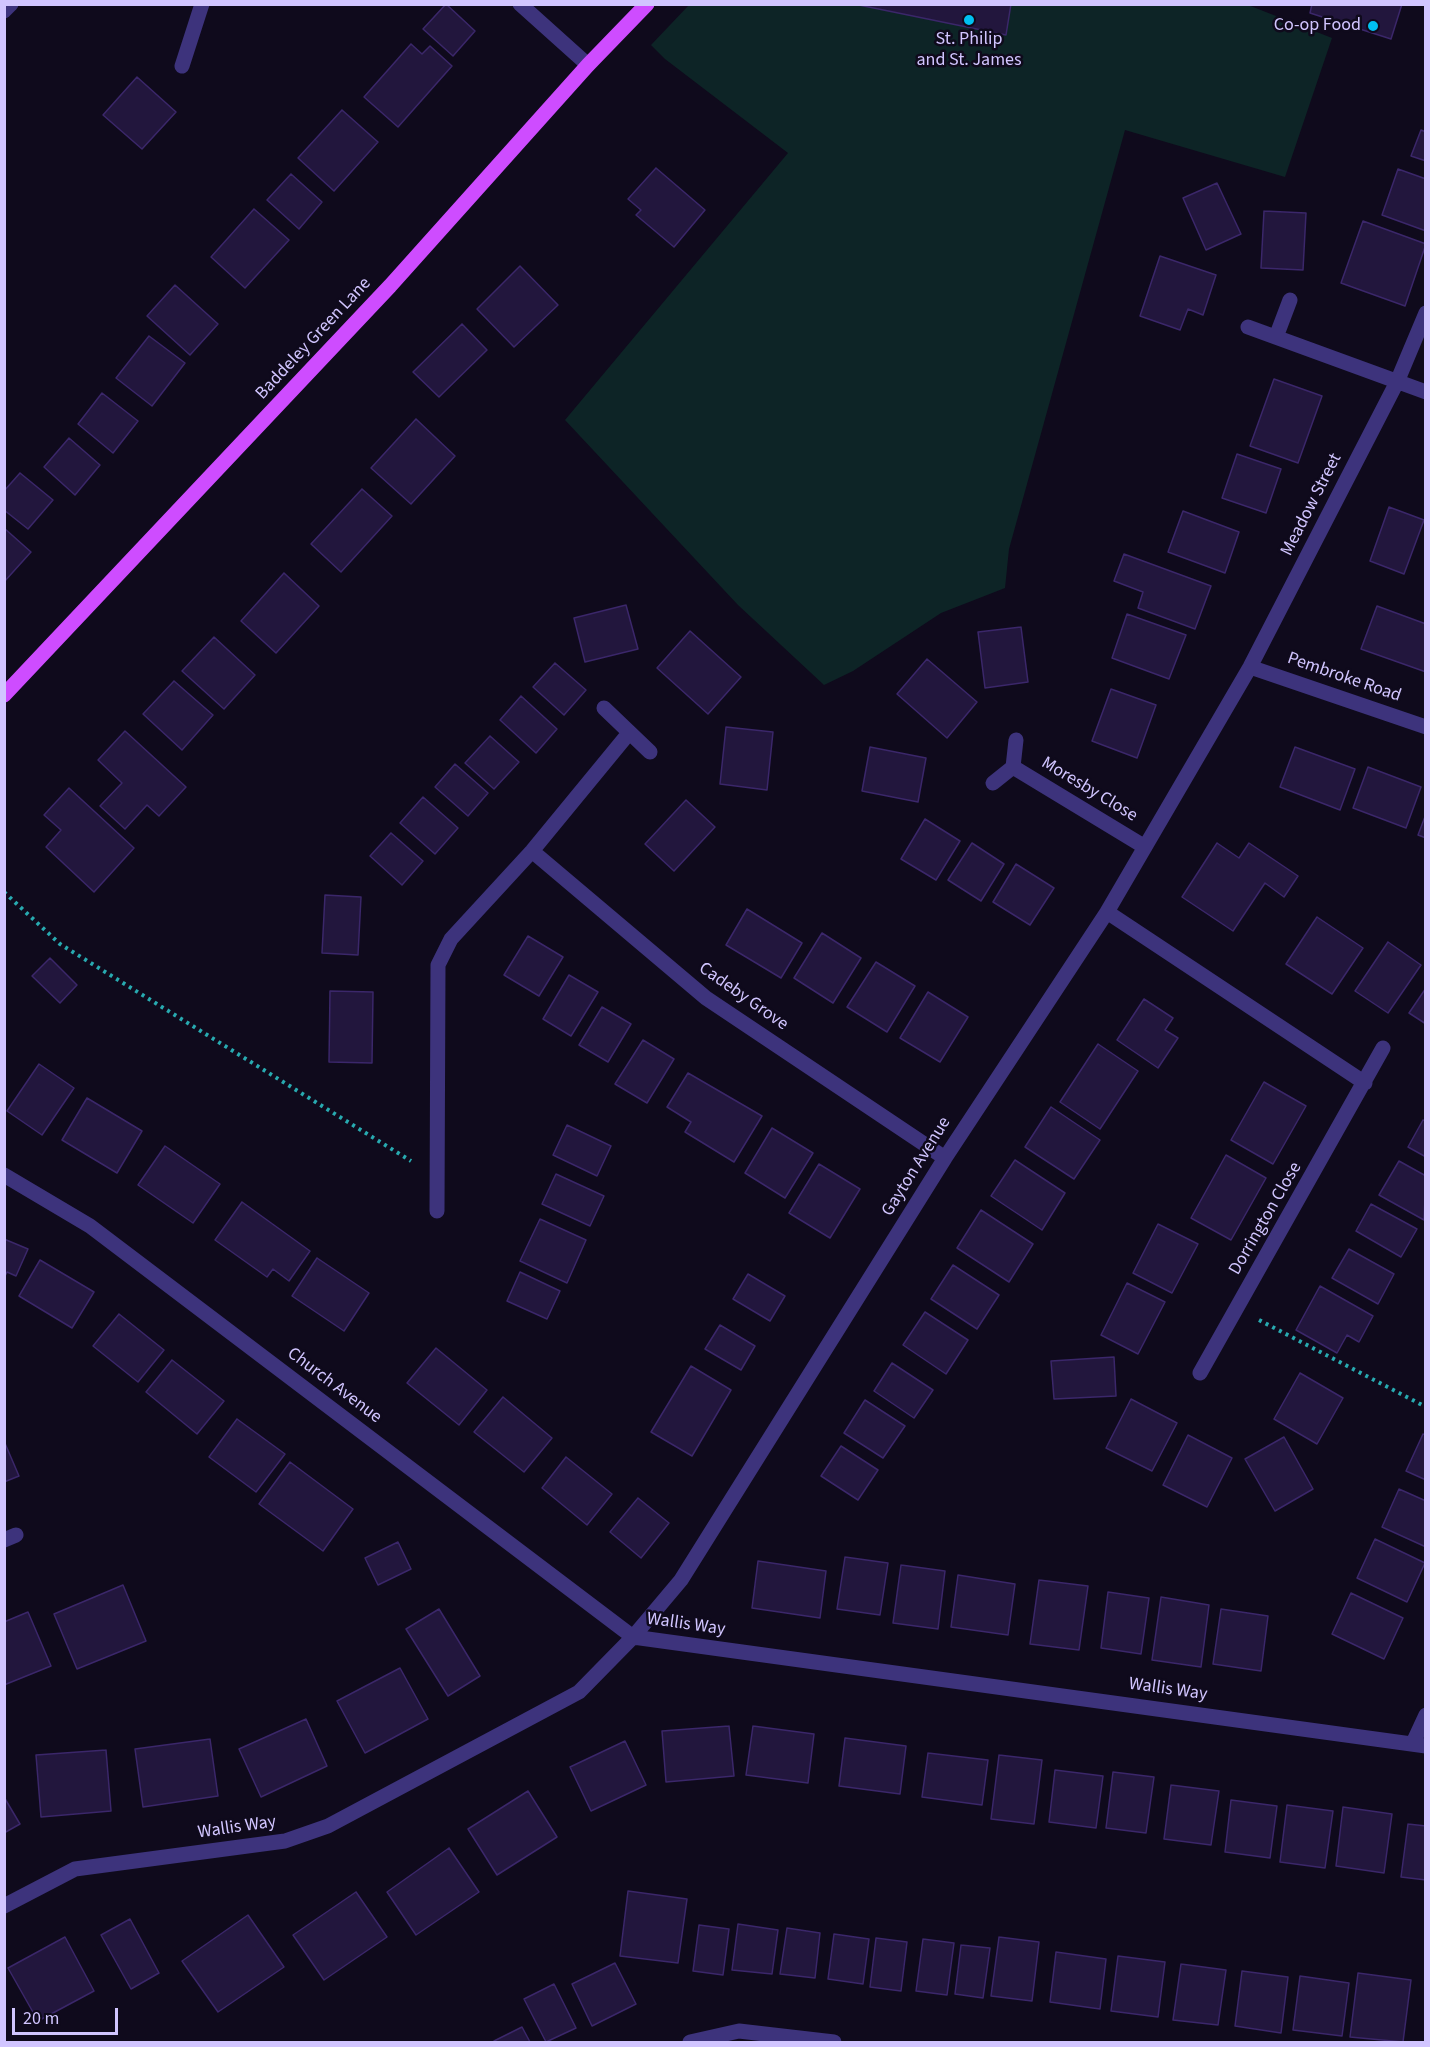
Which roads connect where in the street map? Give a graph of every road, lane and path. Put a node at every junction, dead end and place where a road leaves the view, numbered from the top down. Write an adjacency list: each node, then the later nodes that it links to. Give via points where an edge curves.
1 (11, 4): 5 (street)
2 (202, 4): 7 (street)
3 (520, 4): 6 (street)
4 (647, 4): 6 (main road, Baddeley Green Lane)
5 (4, 11)
6 (588, 65): 15 (main road, Baddeley Green Lane, via 398,277)
7 (182, 66)
8 (1290, 300): 11 (street)
9 (1425, 313): 12 (street, Meadow Street)
10 (1248, 327): 11 (street)
11 (1276, 337): 12 (street)
12 (1397, 382): 13 (street); 14 (street, Meadow Street)
13 (1425, 392)
14 (1250, 667): 17 (street, Meadow Street); 18 (street, Pembroke Road)
15 (4, 695)
16 (604, 708): 19 (street)
17 (1223, 710): 24 (street, Gayton Avenue)
18 (1425, 727)
19 (629, 733): 21 (street); 25 (street)
20 (1017, 740): 22 (street, Moresby Close)
21 (650, 752)
22 (1012, 766): 23 (street, Moresby Close); 24 (street, Moresby Close)
23 (993, 783)
24 (1144, 847): 27 (street, Gayton Avenue)
25 (532, 851): 30 (street, Cadeby Grove, via 706,998); 32 (street, via 451,939 438,964)
26 (4, 892): 32 (path, via 60,944)
27 (1107, 912): 29 (street); 30 (street, Gayton Avenue)
28 (1383, 1048): 29 (street, Dorrington Close)
29 (1365, 1083): 34 (street, Dorrington Close)
30 (945, 1158): 37 (street, Gayton Avenue, via 681,1580)
31 (4, 1175): 37 (street, Church Avenue, via 90,1226)
32 (437, 1177): 33 (street)
33 (437, 1211)
34 (1238, 1308): 35 (street, Dorrington Close); 36 (path)
35 (1200, 1373)
36 (1425, 1407)
37 (633, 1637): 39 (street, Wallis Way); 40 (street, Wallis Way, via 579,1692 328,1826 285,1841 75,1869)
38 (1425, 1716): 39 (street)
39 (1419, 1745)
40 (4, 1906)
41 (690, 2043): 42 (street, via 739,2031)
42 (834, 2043)

